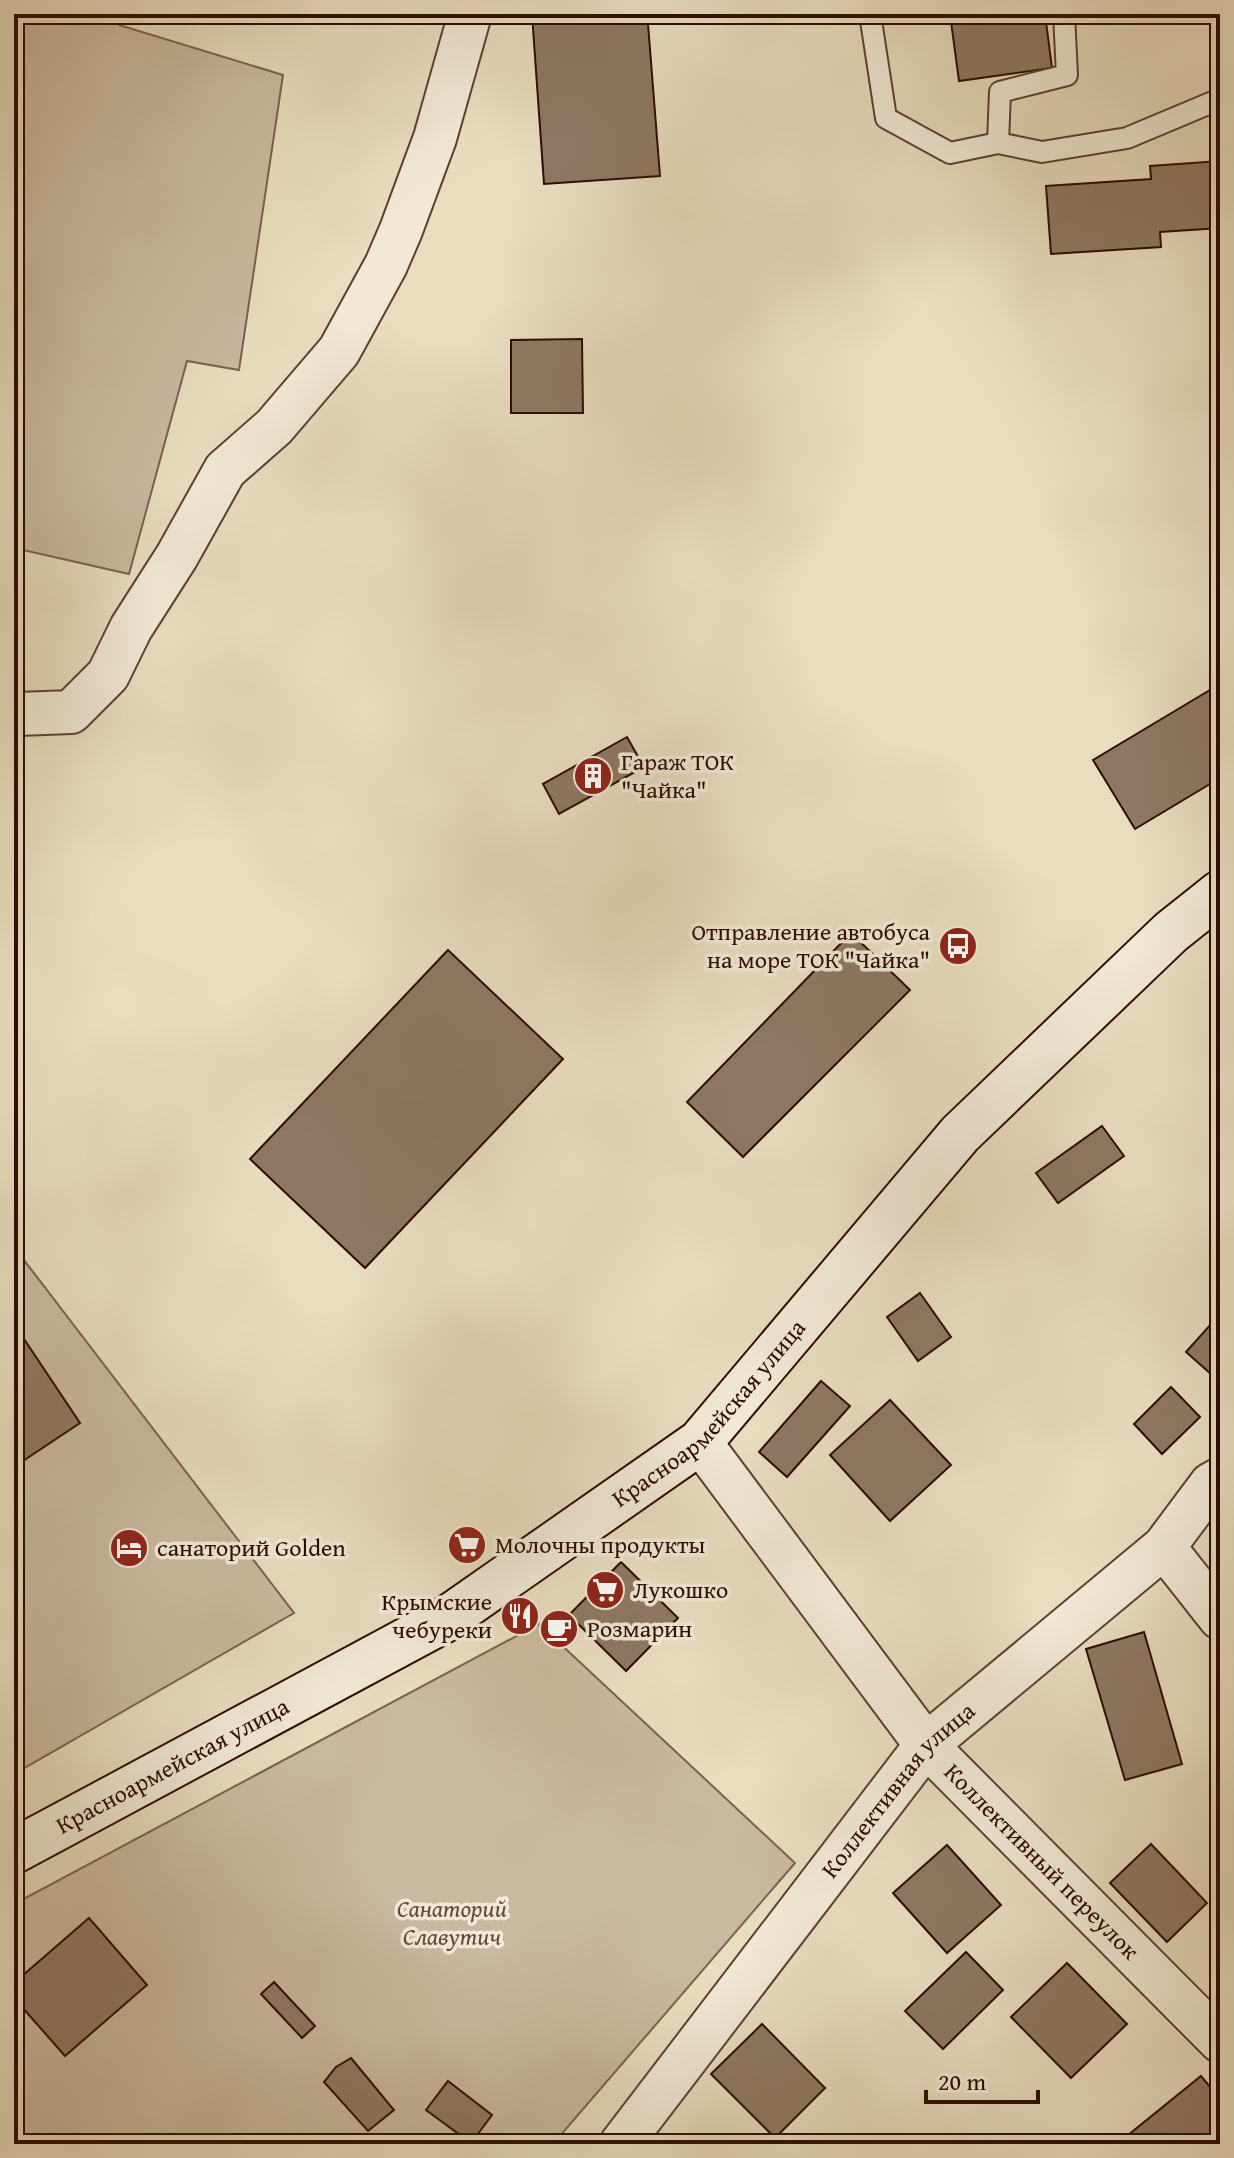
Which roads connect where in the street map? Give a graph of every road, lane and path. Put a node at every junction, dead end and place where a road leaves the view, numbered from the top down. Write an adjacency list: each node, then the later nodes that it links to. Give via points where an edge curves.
1 (470, 14): 6 (street, via 435,138 401,230 339,351 274,427 225,470 108,675 71,712)
2 (870, 14): 5 (lane, via 886,118 950,153)
3 (1064, 14): 5 (lane, via 1067,75 1000,92)
4 (1220, 99): 5 (lane, via 1127,138 1042,152)
5 (998, 143)
6 (16, 714)
7 (1220, 893): 8 (main road, Красноармейская улица, via 1171,932 960,1134)
8 (700, 1442): 12 (street, Коллективный переулок); 13 (main road, Красноармейская улица, via 448,1618)
9 (1220, 1479): 10 (street, Коллективная улица)
10 (1164, 1547): 11 (street); 12 (street, Коллективная улица)
11 (1220, 1618)
12 (926, 1745): 14 (street, Коллективный переулок); 15 (street, Коллективная улица)
13 (14, 1851)
14 (1220, 2041)
15 (621, 2144)

